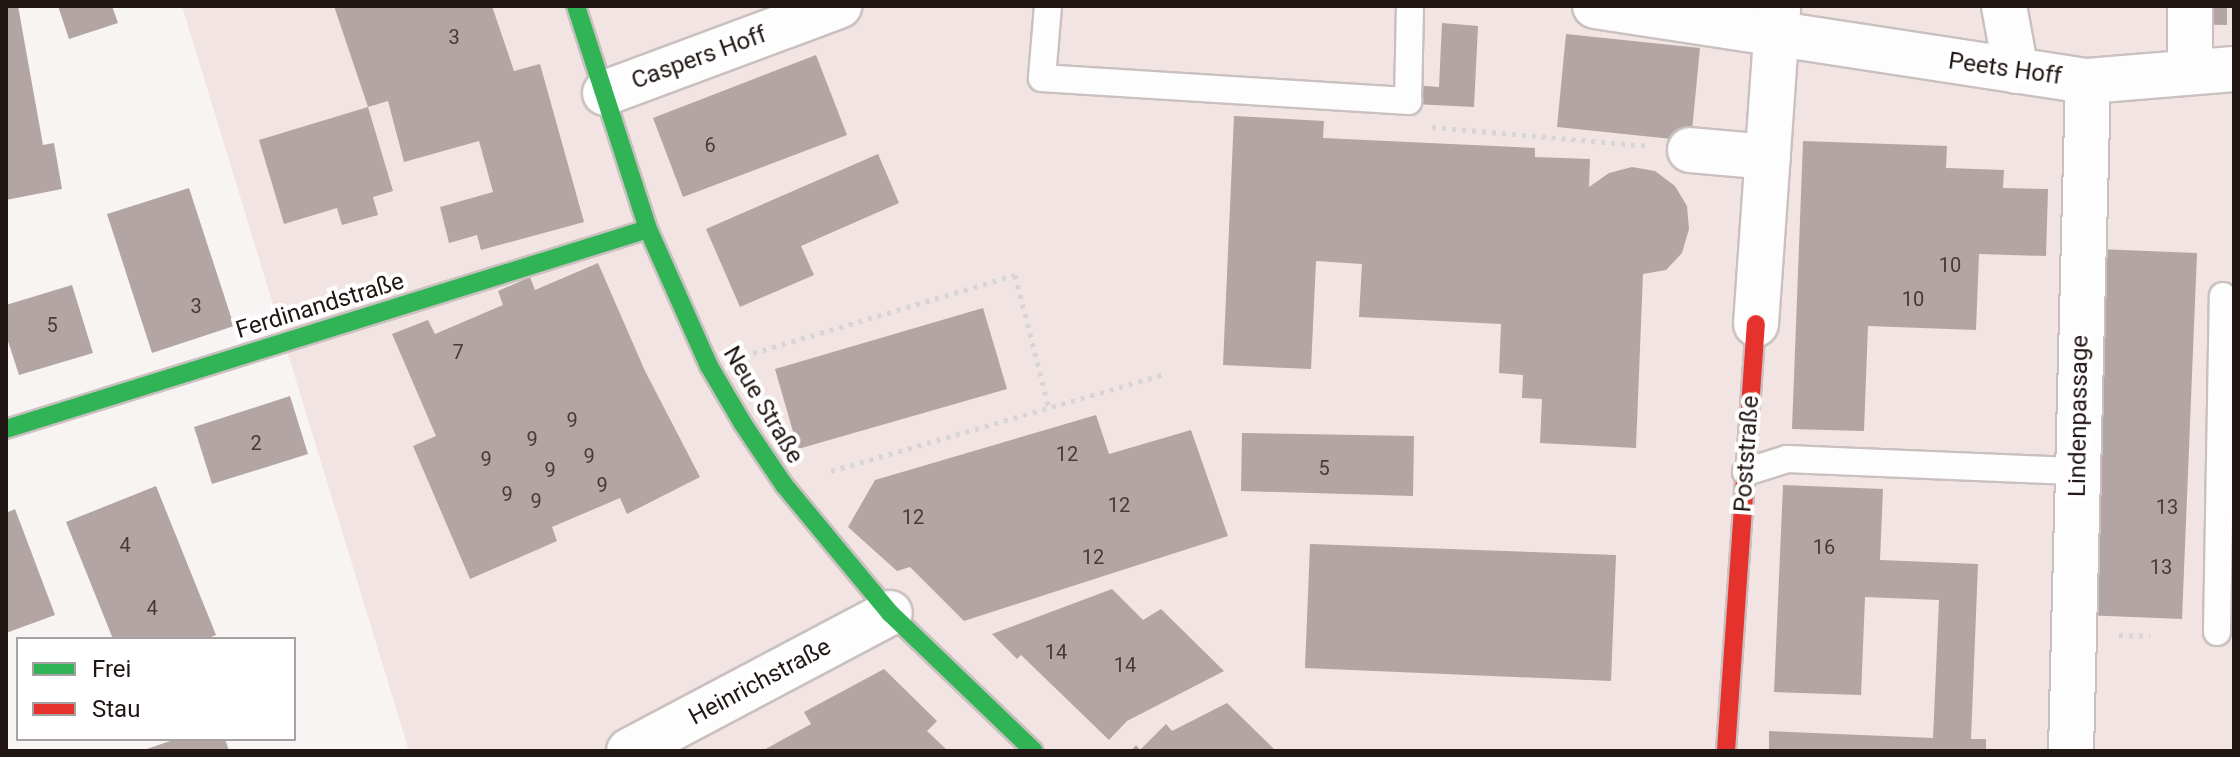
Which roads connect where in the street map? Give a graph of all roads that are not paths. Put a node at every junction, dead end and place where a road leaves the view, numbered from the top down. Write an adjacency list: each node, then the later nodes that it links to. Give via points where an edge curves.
1 (576, 6): 13 (street, Neue Straße)
2 (839, 6): 13 (street, Caspers Hoff)
3 (1048, 6): 4 (lane, via 1042,78 1408,101)
4 (1410, 6)
5 (1595, 6): 8 (street)
6 (2004, 6): 10 (street)
7 (2190, 6): 11 (street)
8 (1777, 20): 10 (street, Peets Hoff); 15 (street, Poststraße)
9 (2234, 69): 11 (street, Peets Hoff)
10 (2016, 71): 12 (street, Peets Hoff)
11 (2190, 72): 12 (street, Peets Hoff)
12 (2088, 81): 20 (street, Lindenpassage)
13 (605, 93): 16 (street, Neue Straße)
14 (1690, 150): 15 (street)
15 (1768, 157): 18 (street, Poststraße)
16 (648, 229): 19 (street, Ferdinandstraße); 22 (street, Neue Straße, via 709,366 784,485)
17 (2223, 296): 23 (lane)
18 (1756, 324): 21 (street, Poststraße)
19 (6, 429)
20 (2078, 471): 21 (lane, via 1787,459); 27 (street, Lindenpassage)
21 (1746, 472): 26 (street, Poststraße)
22 (890, 613): 24 (street, Heinrichstraße); 25 (street, Neue Straße)
23 (2217, 632)
24 (629, 751)
25 (1034, 751)
26 (1726, 751)
27 (2071, 751)

